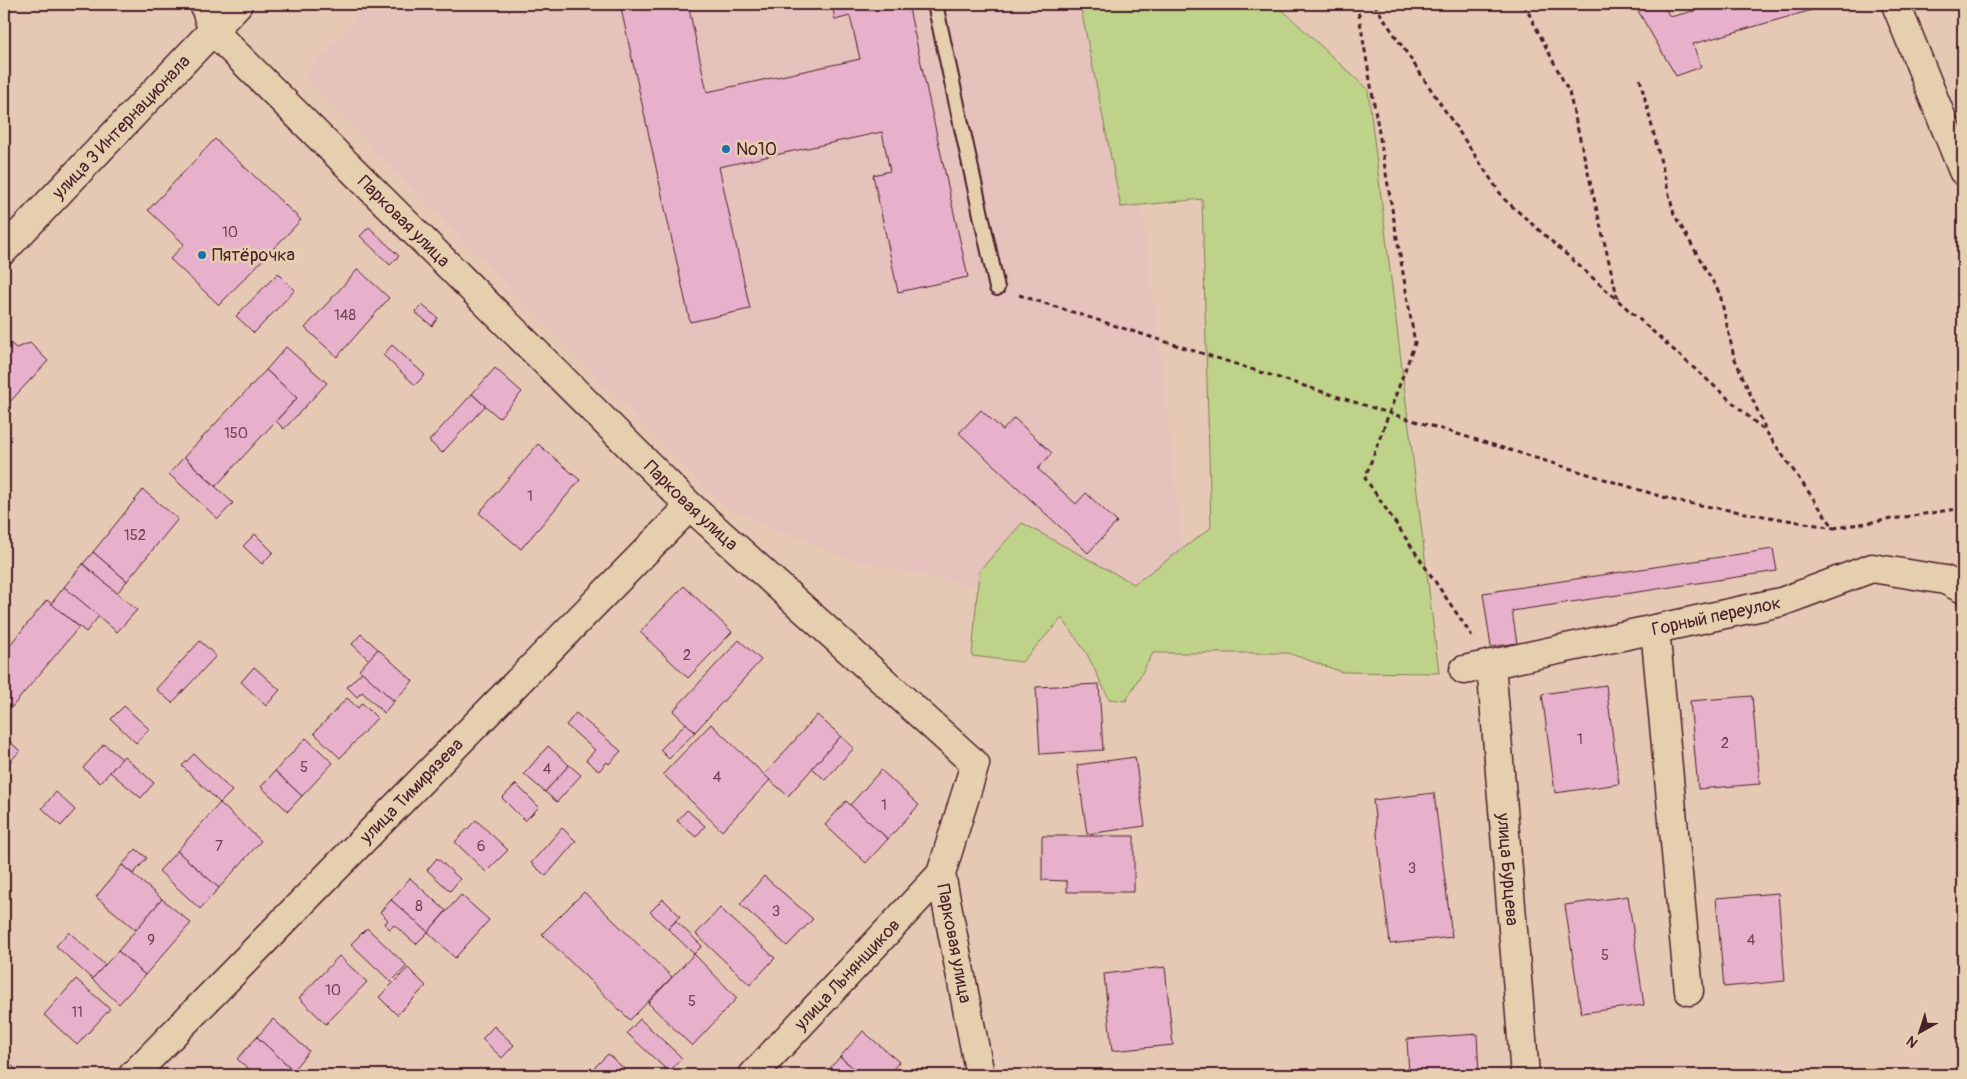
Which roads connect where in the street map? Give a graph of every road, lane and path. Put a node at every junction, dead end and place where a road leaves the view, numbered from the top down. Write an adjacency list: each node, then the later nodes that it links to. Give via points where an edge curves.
1 (204, 4): 8 (street, Парковая улица)
2 (238, 4): 8 (street, улица 3 Интернационала)
3 (935, 4): 12 (lane)
4 (1357, 4): 14 (path, via 1415,343)
5 (1374, 4): 13 (path, via 1504,200)
6 (1524, 4): 13 (path, via 1569,92)
7 (1897, 7): 10 (street)
8 (213, 30): 11 (street, улица 3 Интернационала); 16 (street, Парковая улица)
9 (1640, 79): 15 (path, via 1674,214 1720,294 1734,357)
10 (1963, 171)
11 (4, 250)
12 (998, 288): 14 (path)
13 (1618, 301): 15 (path)
14 (1389, 413): 18 (path, via 1676,501); 21 (path, via 1365,478)
15 (1767, 433): 18 (path)
16 (690, 506): 23 (street, Парковая улица, via 975,764); 25 (street, улица Тимирязева)
17 (1963, 508): 18 (path)
18 (1834, 528)
19 (1963, 589): 20 (street, Горный переулок, via 1945,580 1872,568 1780,602)
20 (1655, 629): 21 (street, Горный переулок); 24 (street)
21 (1491, 664): 22 (street, Горный переулок); 28 (street, улица Бурцева)
22 (1464, 670)
23 (941, 874): 26 (street, улица Льнянщиков); 27 (street, Парковая улица)
24 (1688, 991)
25 (133, 1075)
26 (753, 1075)
27 (980, 1075)
28 (1525, 1075)

